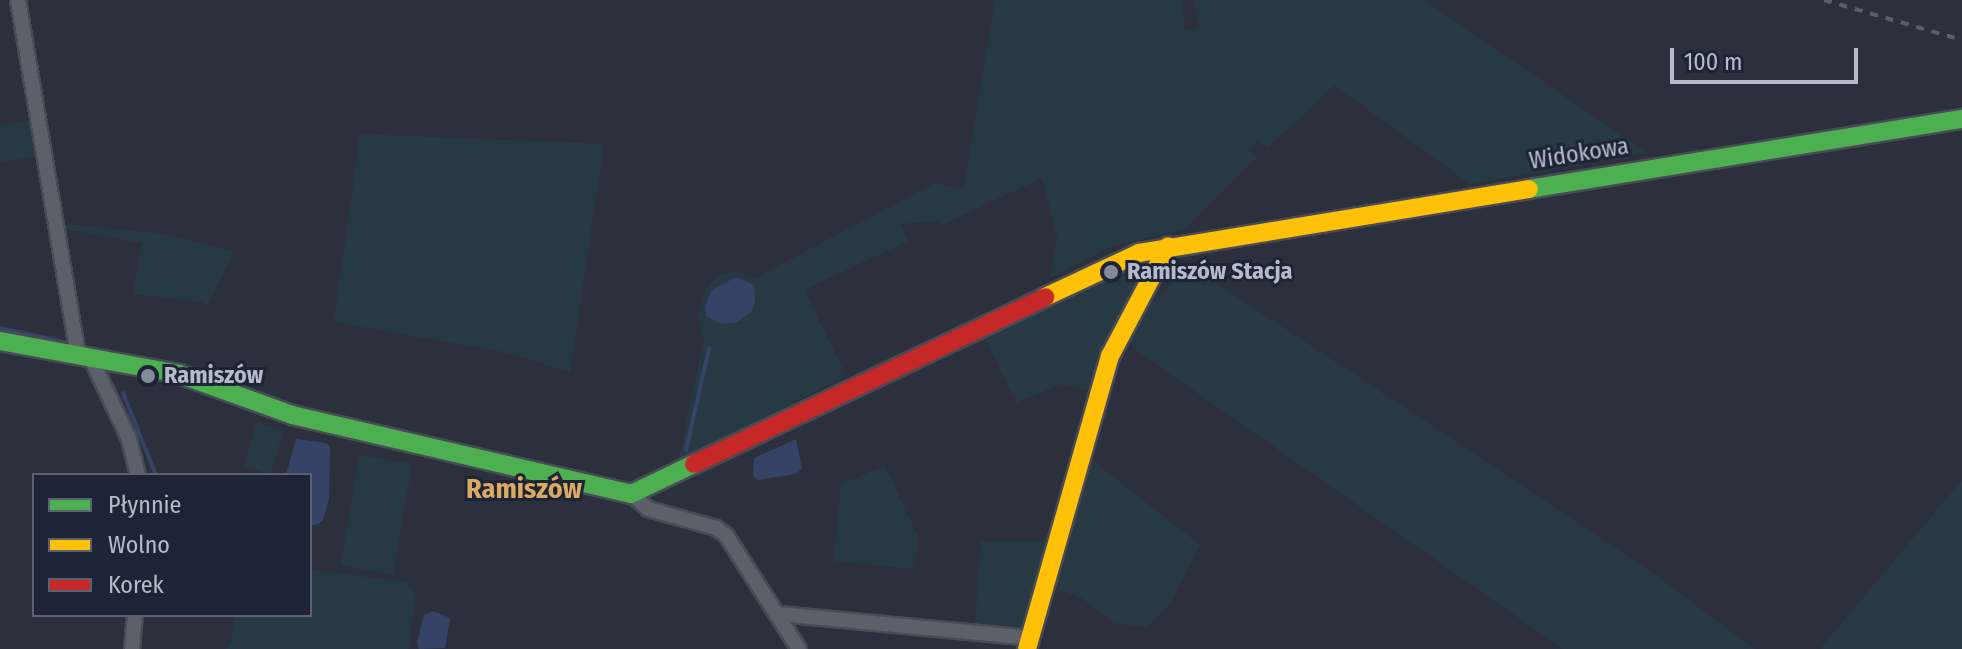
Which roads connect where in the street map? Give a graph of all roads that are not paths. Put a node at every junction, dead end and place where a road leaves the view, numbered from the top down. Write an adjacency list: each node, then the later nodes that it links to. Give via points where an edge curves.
1 (18, 0): 5 (street)
2 (1962, 119): 3 (street, Widokowa)
3 (1168, 246): 7 (street, Widokowa, via 1098,269); 10 (street, via 1110,356)
4 (0, 341): 5 (street)
5 (84, 355): 6 (street, via 129,439); 7 (street, via 179,374 317,421)
6 (138, 473)
7 (631, 494): 8 (street, via 648,509 726,535)
8 (778, 614): 10 (street); 12 (street)
9 (135, 617): 11 (street)
10 (1028, 643)
11 (132, 649)
12 (799, 649)

